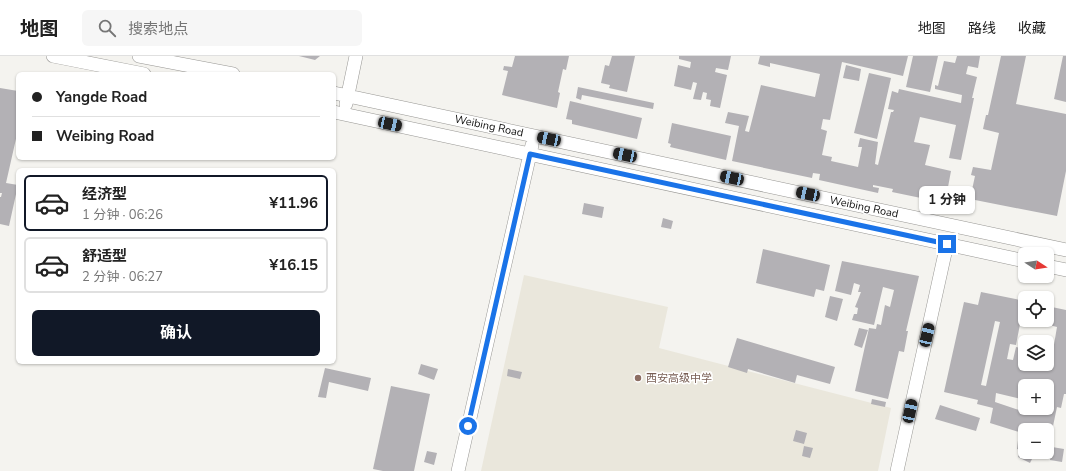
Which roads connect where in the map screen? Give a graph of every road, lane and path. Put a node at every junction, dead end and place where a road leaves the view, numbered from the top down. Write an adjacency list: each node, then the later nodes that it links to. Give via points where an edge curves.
1 (53, 56): 4 (street)
2 (139, 56): 5 (street)
3 (356, 56): 7 (street)
4 (134, 72)
5 (223, 72)
6 (336, 93): 7 (street, Weibing Road)
7 (348, 96): 8 (street); 9 (street, Weibing Road)
8 (339, 113): 10 (street, Weibing Road)
9 (534, 136): 10 (street); 12 (street, Weibing Road)
10 (530, 154): 11 (street, Weibing Road); 16 (street)
11 (947, 244): 13 (street, Weibing Road); 17 (street)
12 (1066, 250)
13 (1018, 259)
14 (1054, 267): 15 (street)
15 (1066, 270)
16 (458, 471)
17 (897, 471)

